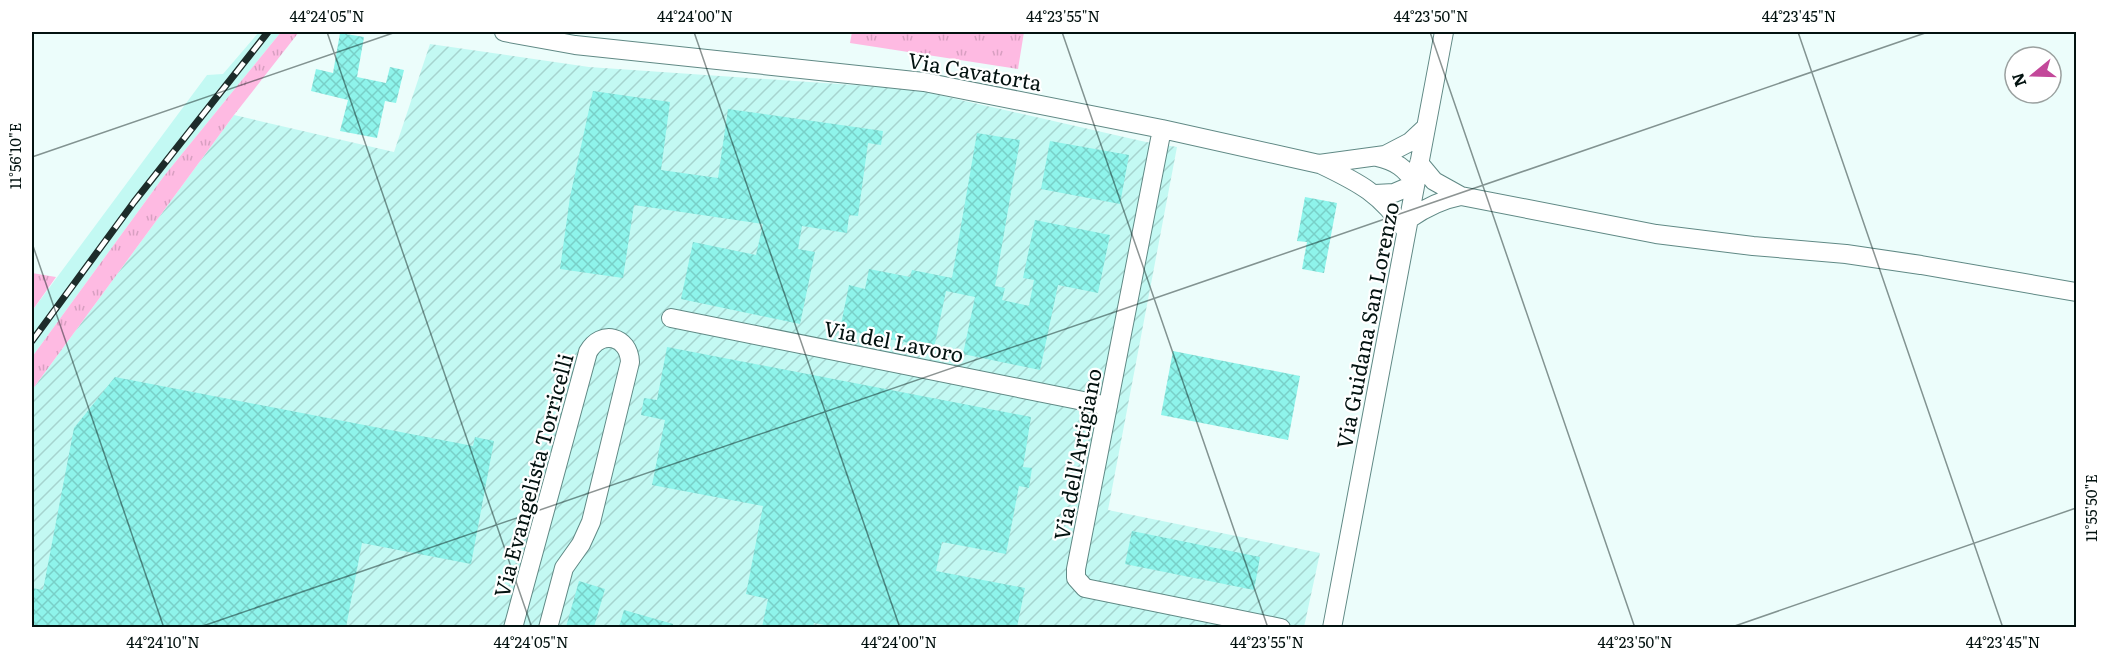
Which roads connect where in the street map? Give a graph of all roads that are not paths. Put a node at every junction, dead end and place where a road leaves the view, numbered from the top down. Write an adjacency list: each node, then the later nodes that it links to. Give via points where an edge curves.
1 (504, 32): 4 (street, Via Cavatorta, via 575,45 924,82)
2 (1444, 32): 3 (street, Via Guidana San Lorenzo)
3 (1425, 128): 5 (street, Via Cavatorta, via 1410,141); 6 (street, Via Guidana San Lorenzo)
4 (1162, 129): 7 (street, Via Cavatorta); 14 (street, Via dell'Artigiano)
5 (1377, 157): 7 (street, Via Cavatorta); 8 (street, via 1399,165)
6 (1419, 163): 8 (street, Via Guidana San Lorenzo); 10 (street, via 1434,181)
7 (1319, 164): 9 (street)
8 (1415, 183): 9 (street, via 1394,193); 11 (street, Via Guidana San Lorenzo)
9 (1375, 194): 11 (street)
10 (1461, 196): 11 (street, via 1426,208); 12 (street, via 1656,234 1846,254)
11 (1407, 225): 18 (street, Via Guidana San Lorenzo)
12 (2076, 292)
13 (671, 318): 14 (street, Via del Lavoro)
14 (1108, 406): 17 (street, Via dell'Artigiano, via 1076,574 1078,583 1090,590)
15 (513, 627): 16 (street, Via Evangelista Torricelli, via 588,352 603,338 617,339 630,355 628,374 591,522 564,568)
16 (548, 627)
17 (1281, 627)
18 (1332, 627)

